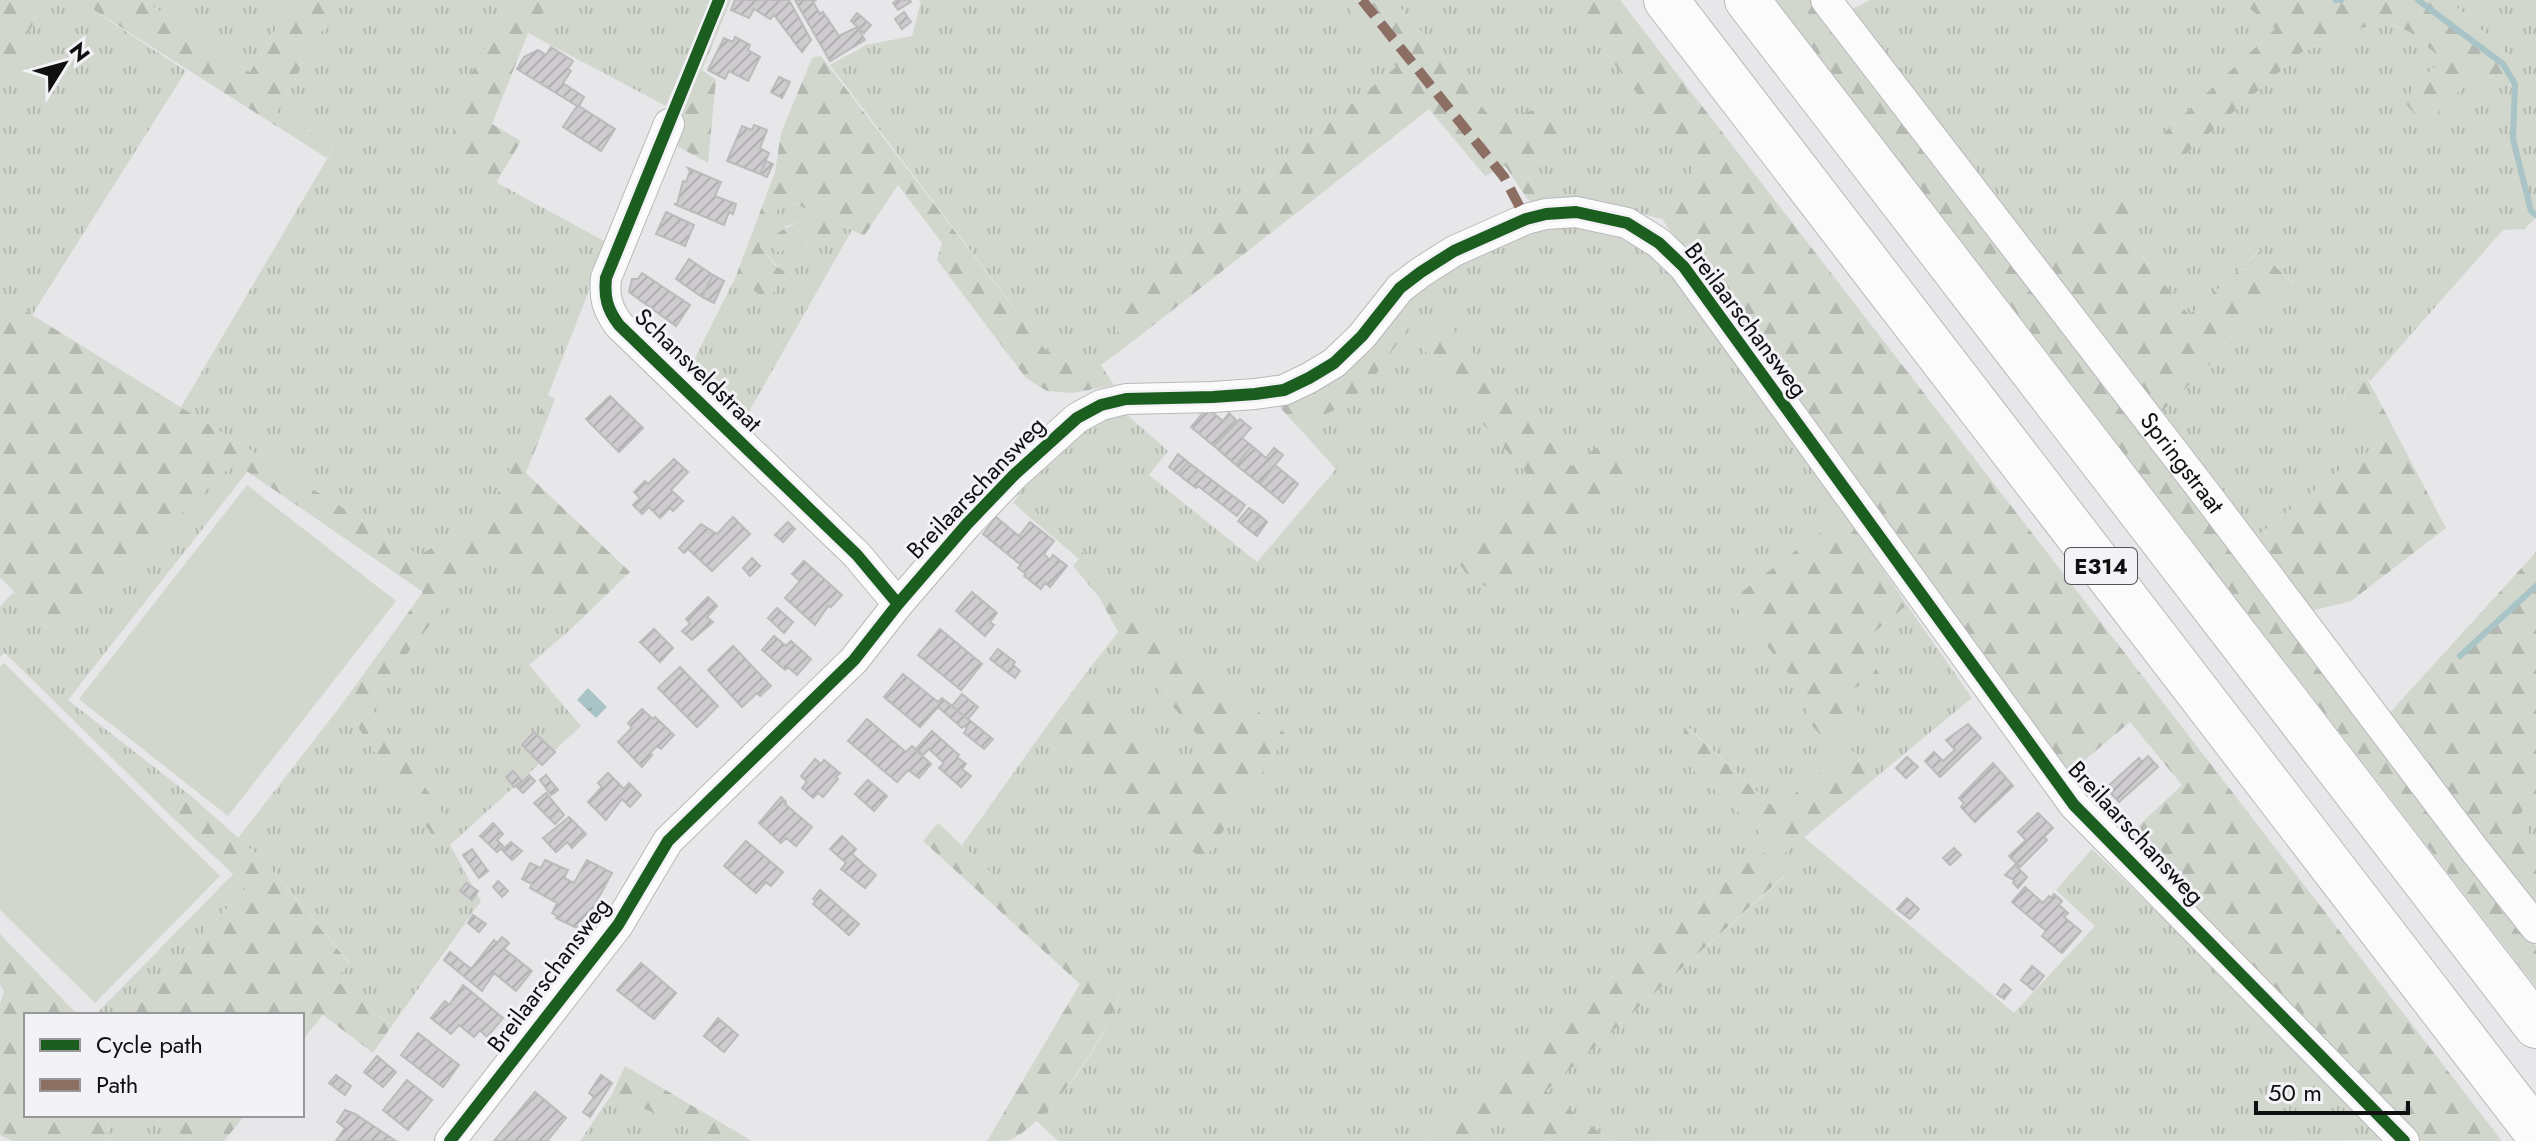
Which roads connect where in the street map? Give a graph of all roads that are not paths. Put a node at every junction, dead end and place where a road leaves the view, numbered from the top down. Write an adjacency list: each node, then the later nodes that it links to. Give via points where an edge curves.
1 (1666, 0): 8 (highway, E314)
2 (1747, 0): 7 (highway, E314)
3 (1826, 0): 6 (street, Springstraat)
4 (669, 124): 5 (street, Schansveldstraat, via 606,278 609,312 857,555)
5 (898, 604): 9 (street, Breilaarschansweg, via 854,660 668,841 618,925); 10 (street, Breilaarschansweg, via 1015,474 1077,418 1101,405 1284,390 1334,363 1400,288 1454,251 1546,214 1576,212 1627,223 1684,267 2074,805)
6 (2536, 928)
7 (2536, 1026)
8 (2536, 1132)
9 (450, 1141)
10 (2404, 1141)

